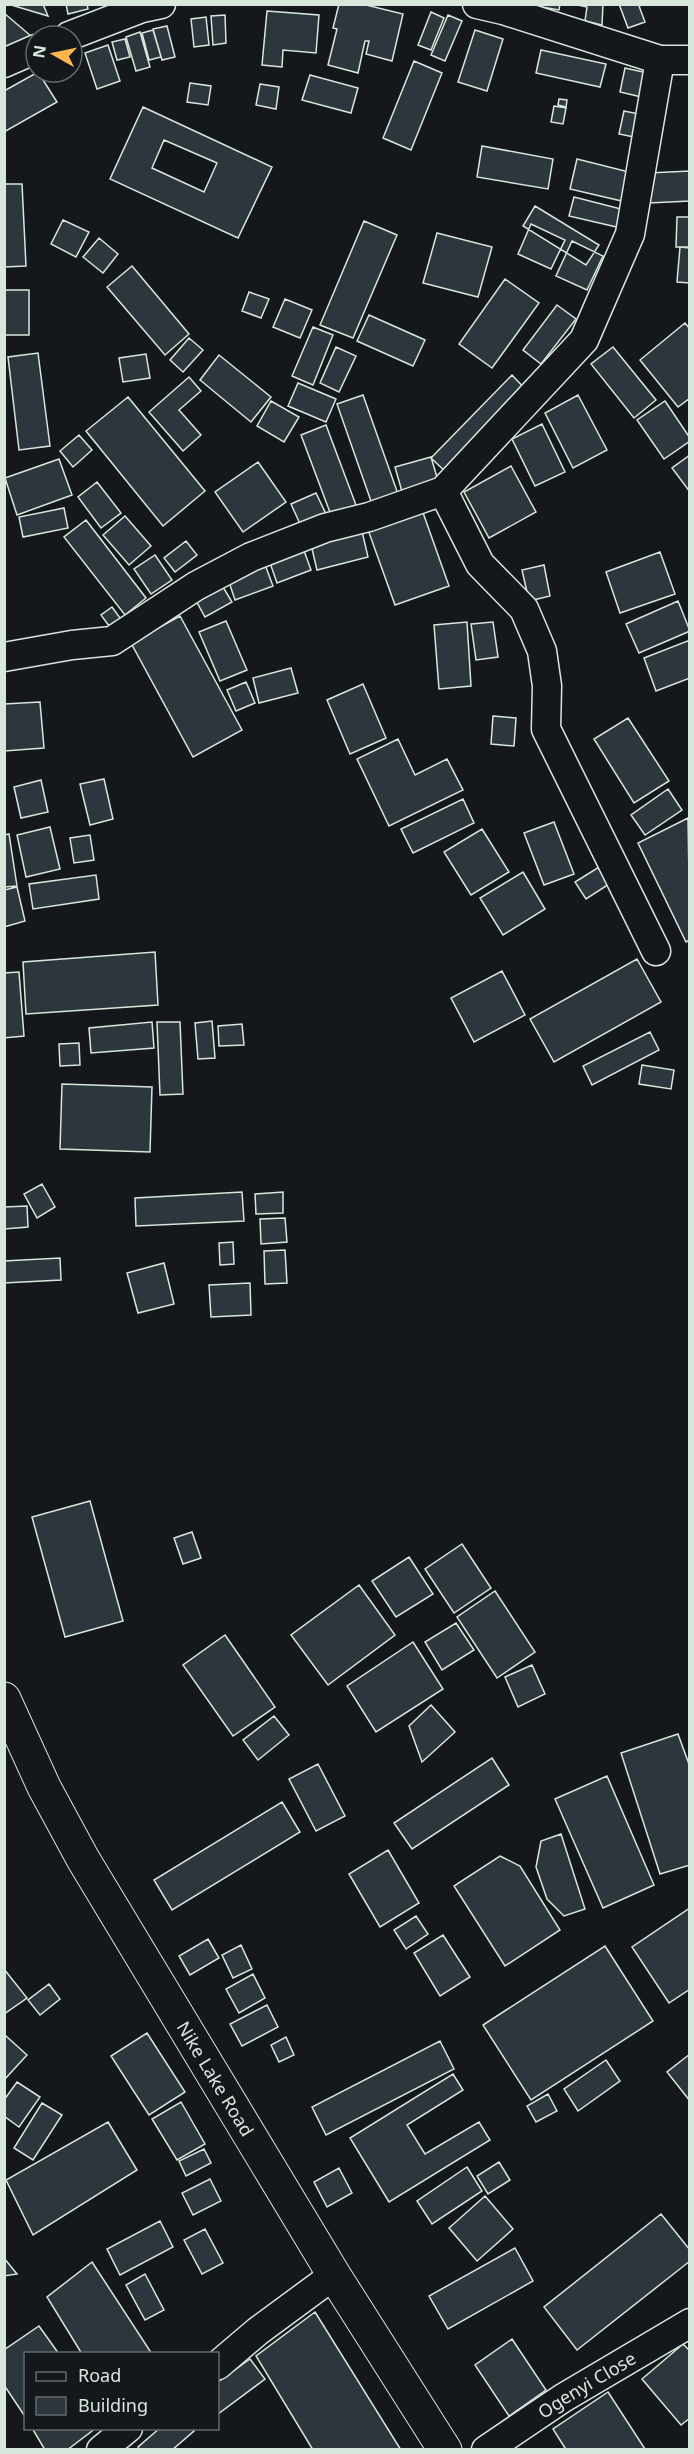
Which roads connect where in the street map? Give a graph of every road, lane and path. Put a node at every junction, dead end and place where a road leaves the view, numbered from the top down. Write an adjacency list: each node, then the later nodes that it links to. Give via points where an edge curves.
1 (161, 4): 3 (street)
2 (477, 4): 5 (street)
3 (84, 30)
4 (24, 54): 7 (street)
5 (660, 60): 6 (street); 8 (street, via 630,234 584,340)
6 (690, 60)
7 (4, 63)
8 (443, 491): 9 (street, via 325,528 251,557 196,585 112,641); 10 (street, via 480,564 524,609 542,651 547,686 546,729)
9 (4, 657)
10 (657, 951)
11 (4, 1699): 12 (main road, Nike Lake Road, via 82,1859)
12 (334, 2275): 14 (street); 17 (main road, Nike Lake Road)
13 (690, 2323): 18 (street, Ogenyi Close, via 563,2398)
14 (219, 2364)
15 (126, 2430): 16 (street)
16 (101, 2450)
17 (445, 2450)
18 (486, 2450)

